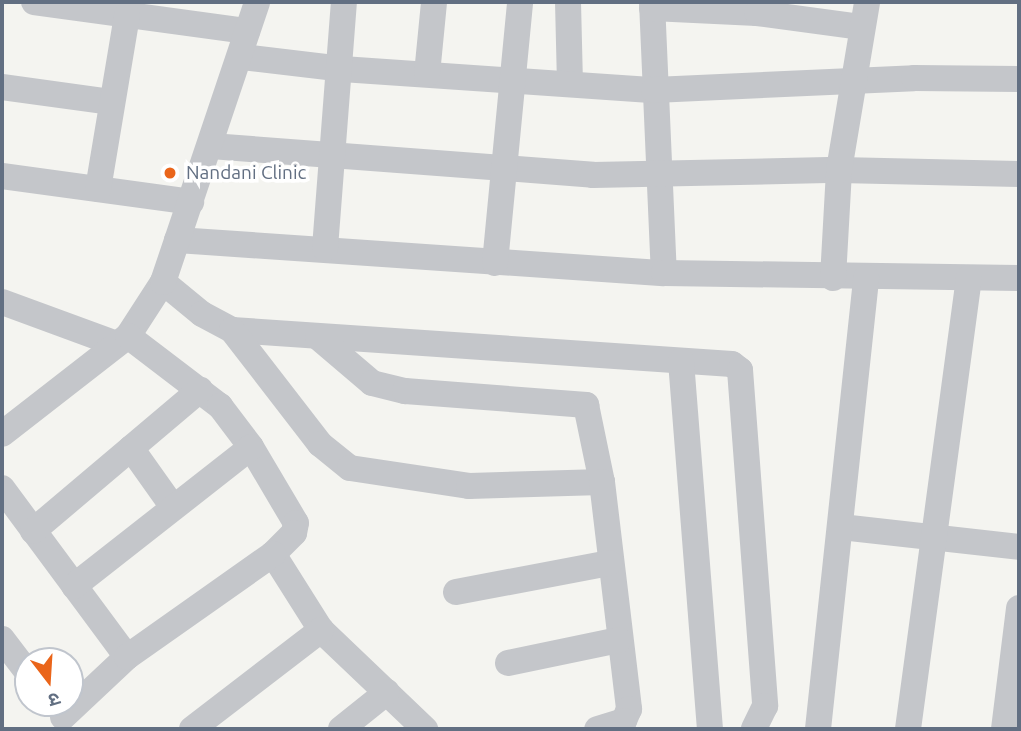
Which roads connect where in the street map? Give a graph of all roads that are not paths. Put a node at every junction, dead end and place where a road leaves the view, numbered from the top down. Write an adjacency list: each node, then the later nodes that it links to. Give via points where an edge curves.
1 (34, 2): 8 (street)
2 (257, 2): 13 (street)
3 (344, 2): 15 (street)
4 (434, 2): 16 (street)
5 (520, 2): 18 (street)
6 (568, 2): 20 (street)
7 (867, 2): 12 (street)
8 (93, 5): 11 (street)
9 (652, 5): 12 (street); 22 (street)
10 (167, 10): 11 (street); 13 (street)
11 (127, 15): 23 (street)
12 (860, 27): 19 (street)
13 (247, 31): 14 (street)
14 (242, 57): 15 (street); 24 (street)
15 (342, 69): 16 (street); 25 (street)
16 (428, 74): 18 (street)
17 (1019, 79): 19 (street)
18 (513, 80): 20 (street); 27 (street)
19 (852, 82): 22 (street); 26 (street)
20 (570, 83): 22 (street)
21 (2, 87): 23 (street)
22 (654, 90): 30 (street)
23 (112, 102): 31 (street)
24 (211, 146): 25 (street); 32 (street)
25 (334, 155): 27 (street); 34 (street)
26 (839, 170): 28 (street); 30 (street); 37 (street)
27 (505, 171): 30 (street); 35 (street)
28 (1019, 174)
29 (2, 176): 31 (street)
30 (660, 177): 36 (street)
31 (98, 189): 32 (street)
32 (191, 202): 33 (street)
33 (177, 240): 34 (street); 41 (street)
34 (325, 248): 35 (street)
35 (495, 263): 36 (street)
36 (664, 273): 37 (street)
37 (833, 278): 38 (street)
38 (866, 278): 39 (street); 54 (street)
39 (969, 278): 40 (street); 56 (street)
40 (1019, 278)
41 (160, 286): 43 (street); 44 (street)
42 (5, 308): 44 (street)
43 (232, 330): 45 (street); 51 (street, via 320,444 351,468 469,486)
44 (126, 337): 47 (street); 48 (street)
45 (318, 337): 46 (street); 51 (street, via 372,383 405,391 581,402 589,411)
46 (681, 361): 75 (street); 76 (street, via 732,364 740,370 743,382 765,706)
47 (200, 390): 49 (street, via 220,406); 50 (street)
48 (2, 434)
49 (251, 447): 53 (street); 58 (street, via 296,523 294,533)
50 (131, 448): 53 (street); 55 (street)
51 (602, 482): 59 (street)
52 (2, 488): 55 (street)
53 (173, 507): 60 (street)
54 (841, 527): 56 (street); 77 (street)
55 (33, 531): 60 (street)
56 (934, 536): 57 (street); 78 (street)
57 (1019, 547)
58 (273, 554): 63 (street); 67 (street)
59 (609, 563): 61 (street); 65 (street)
60 (74, 586): 67 (street)
61 (456, 592)
62 (1019, 608): 79 (street)
63 (321, 629): 69 (street); 71 (street)
64 (2, 639): 66 (street)
65 (619, 640): 68 (street); 74 (street, via 629,709 624,721)
66 (14, 655)
67 (127, 657): 70 (street)
68 (508, 663)
69 (387, 692): 72 (street); 73 (street)
70 (84, 696)
71 (192, 729)
72 (341, 729)
73 (425, 729)
74 (597, 729)
75 (710, 729)
76 (754, 729)
77 (818, 729)
78 (908, 729)
79 (1004, 729)

